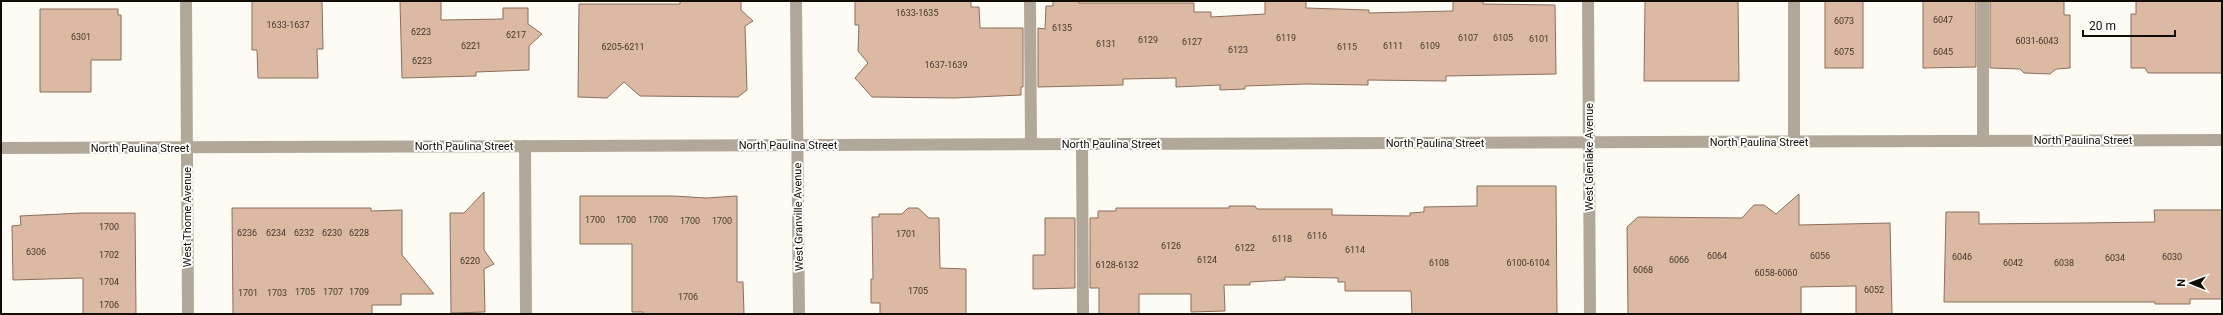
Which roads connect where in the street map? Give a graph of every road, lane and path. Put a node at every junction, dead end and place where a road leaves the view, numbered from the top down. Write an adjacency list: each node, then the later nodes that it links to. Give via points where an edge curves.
1 (186, 1): 16 (street, West Thome Avenue)
2 (796, 1): 13 (street, West Granville Avenue)
3 (1030, 1): 11 (street)
4 (1588, 1): 10 (street, West Glenlake Avenue)
5 (1794, 1): 9 (street)
6 (1983, 1): 7 (street)
7 (1983, 140): 8 (street, North Paulina Street); 9 (street, North Paulina Street)
8 (2222, 140)
9 (1794, 141): 10 (street, North Paulina Street)
10 (1588, 142): 12 (street, North Paulina Street); 21 (street, West Glenlake Avenue)
11 (1031, 144): 12 (street, North Paulina Street); 13 (street, North Paulina Street)
12 (1082, 144): 20 (street)
13 (797, 145): 14 (street, North Paulina Street); 19 (street, West Granville Avenue)
14 (525, 146): 16 (street, North Paulina Street); 18 (street)
15 (1, 148): 16 (street, North Paulina Street)
16 (187, 148): 17 (street, West Thome Avenue)
17 (188, 314)
18 (526, 314)
19 (799, 314)
20 (1083, 314)
21 (1590, 314)

